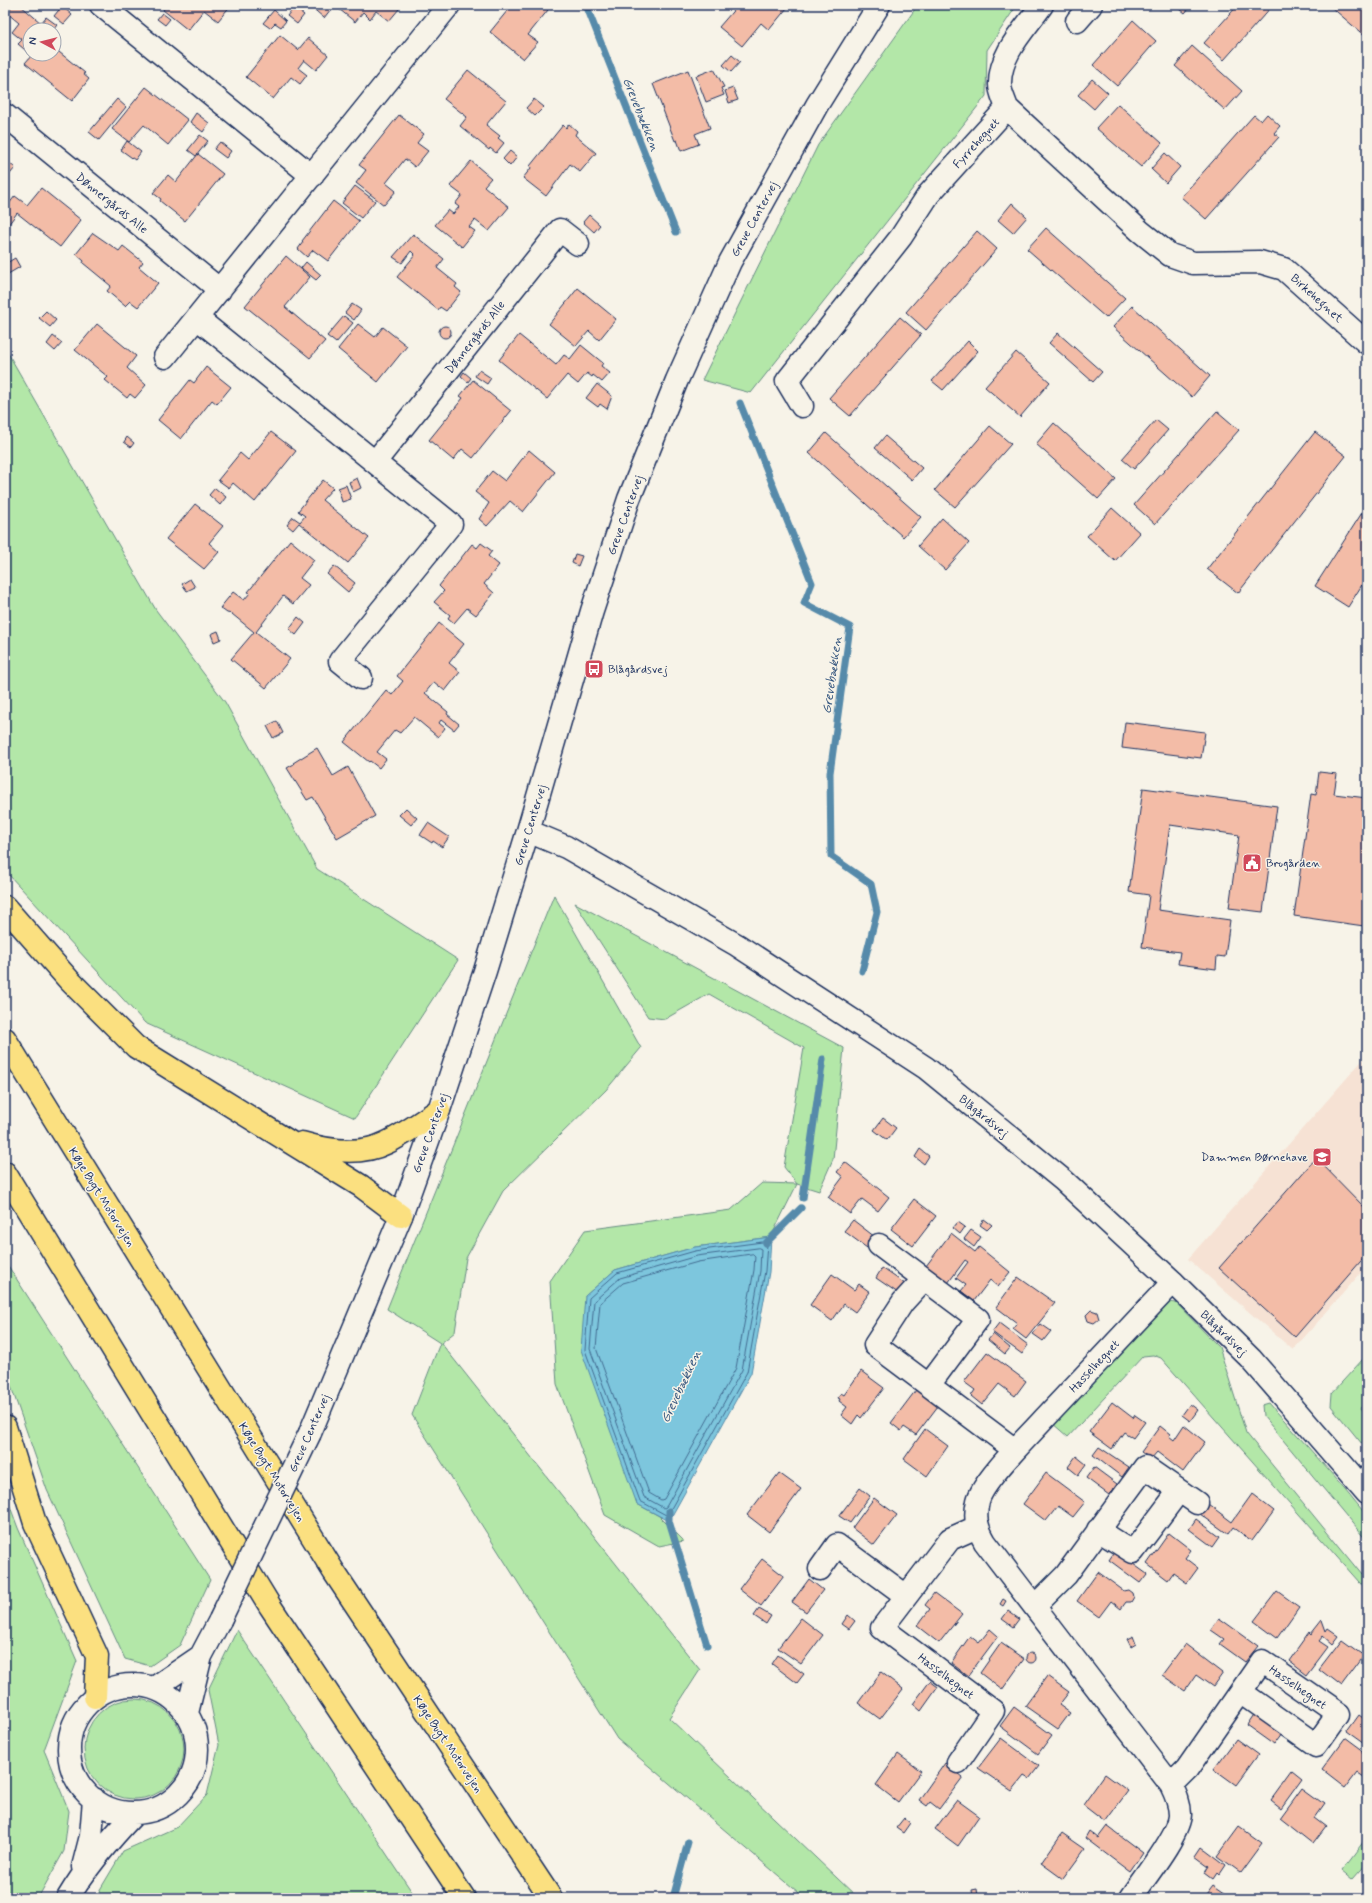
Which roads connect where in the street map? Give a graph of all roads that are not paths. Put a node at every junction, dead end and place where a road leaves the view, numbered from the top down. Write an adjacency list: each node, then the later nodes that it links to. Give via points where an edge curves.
1 (449, 5): 7 (street)
2 (879, 5): 17 (street, Greve Centervej, via 817,105 730,262 676,380 629,499 592,611)
3 (1042, 5): 5 (street, via 1008,52 1001,70 1000,86)
4 (116, 9): 7 (street)
5 (1007, 108): 9 (street, Fyrrehegnet, via 1140,231 1170,255 1193,263 1260,262); 14 (street, Fyrrehegnet, via 930,194 901,237 787,381)
6 (5, 115): 10 (street, Dønnergårds Alle)
7 (312, 176): 10 (street)
8 (578, 244): 15 (street, Dønnergårds Alle, via 560,230)
9 (1284, 269): 12 (street, Birkehegnet)
10 (220, 290): 11 (street)
11 (197, 318): 13 (street); 15 (street)
12 (1367, 343)
13 (165, 357)
14 (802, 406)
15 (375, 462): 16 (street, via 451,524 340,661)
16 (361, 678)
17 (528, 831): 20 (street, Greve Centervej); 26 (street, Blågårdsvej, via 566,847 737,945 926,1068 1063,1180)
18 (5, 907): 21 (highway, via 69,980 136,1047)
19 (5, 1039): 50 (highway, Køge Bugt Motorvejen, via 334,1572)
20 (439, 1110): 21 (highway, via 386,1143 359,1151 326,1150); 23 (street, Greve Centervej)
21 (281, 1138): 23 (highway, via 361,1186)
22 (5, 1173): 49 (highway, via 270,1606)
23 (401, 1216): 38 (street, Greve Centervej, bridge, via 310,1433)
24 (879, 1245): 25 (street)
25 (924, 1279): 27 (street, via 978,1319); 27 (street, via 903,1302 875,1345)
26 (1173, 1282): 29 (street, Hasselhegnet); 31 (street, Blågårdsvej, via 1251,1359)
27 (929, 1385): 29 (street)
28 (5, 1427): 41 (highway, via 35,1522 97,1656)
29 (1015, 1450): 33 (street, Hasselhegnet, via 984,1487 978,1501)
30 (1179, 1491): 32 (street); 34 (street, via 1133,1552); 34 (street, via 1145,1467)
31 (1367, 1493)
32 (1197, 1503)
33 (977, 1526): 36 (street, Hasselhegnet, via 950,1540); 37 (street, via 985,1542)
34 (1098, 1530): 37 (street, via 1066,1574)
35 (820, 1569): 36 (street, via 837,1545)
36 (905, 1595): 43 (street, Hasselhegnet, via 882,1628 993,1711)
37 (1035, 1606): 44 (street)
38 (202, 1656): 39 (street, Greve Centervej); 42 (street, Greve Centervej)
39 (154, 1688): 41 (street, via 124,1685 109,1689); 42 (street, via 173,1698)
40 (1241, 1692): 44 (street, via 1187,1769)
41 (95, 1697): 45 (street, via 82,1711 72,1728 69,1748 72,1767 81,1785)
42 (187, 1713): 46 (street, via 195,1731 197,1750 194,1769 185,1786 171,1800 154,1809)
43 (958, 1762)
44 (1171, 1785): 51 (street, via 1178,1800 1180,1816 1177,1830)
45 (94, 1799): 46 (street, via 114,1810); 47 (street, via 91,1836)
46 (135, 1813): 47 (street, via 107,1842)
47 (81, 1876): 48 (street)
48 (68, 1898)
49 (464, 1898)
50 (551, 1898)
51 (1131, 1898)

